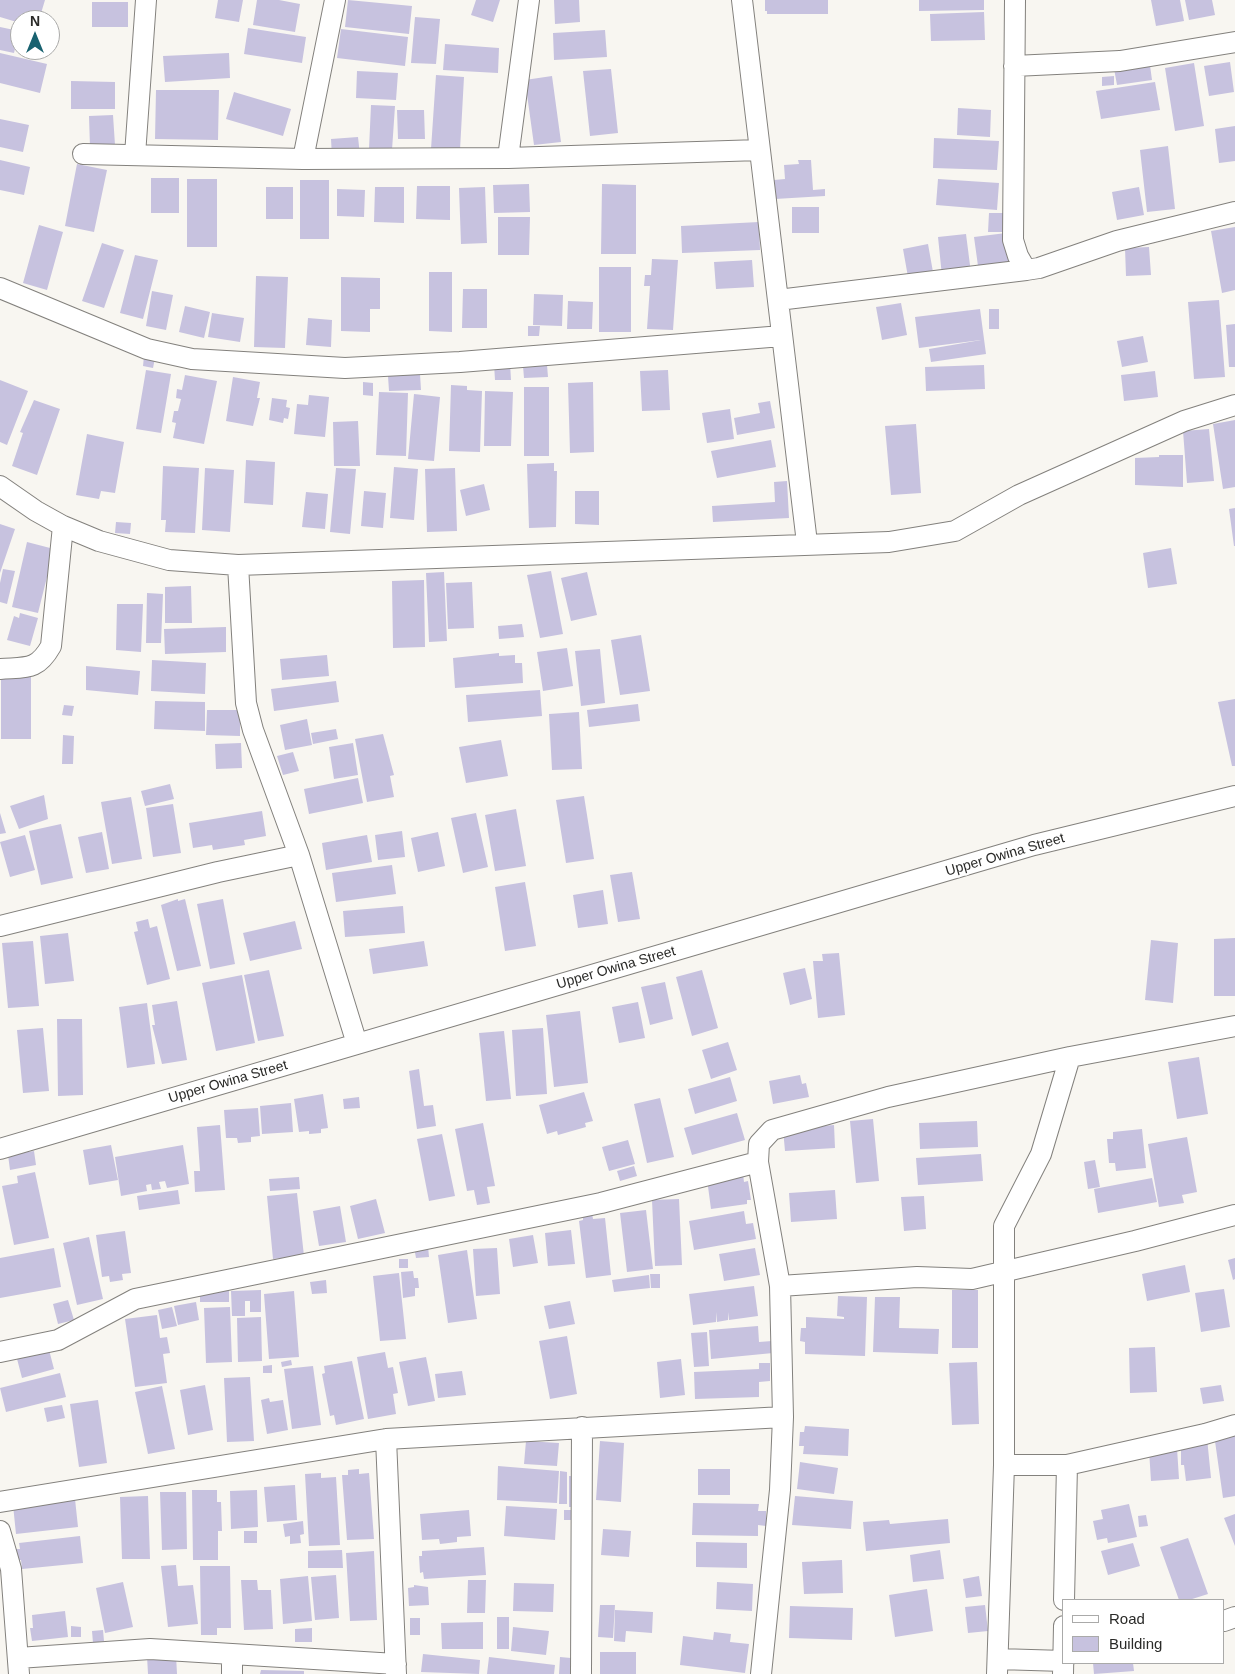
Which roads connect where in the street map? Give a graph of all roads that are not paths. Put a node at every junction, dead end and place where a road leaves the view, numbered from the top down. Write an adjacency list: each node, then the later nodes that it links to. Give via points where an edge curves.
1 (146, 0): 10 (street)
2 (335, 0): 12 (street)
3 (530, 0): 11 (street)
4 (742, 0): 8 (street)
5 (1014, 0): 7 (street)
6 (1235, 42): 7 (street, via 1120,61)
7 (1014, 66): 14 (street, via 1013,240)
8 (760, 150): 11 (street); 16 (street)
9 (83, 154): 10 (street)
10 (135, 155): 12 (street)
11 (508, 158): 12 (street)
12 (304, 159)
13 (1235, 212): 14 (street, via 1117,241)
14 (1026, 270): 16 (street)
15 (0, 288): 17 (street, via 147,350 192,359 345,368)
16 (778, 300): 17 (street)
17 (782, 336): 21 (street)
18 (1235, 405): 21 (street, via 1184,421 1028,491 955,531 890,542)
19 (0, 486): 20 (street, via 36,512)
20 (63, 526): 22 (street, via 99,541 169,560); 23 (street, via 50,646 35,666)
21 (807, 543): 22 (street)
22 (238, 565): 25 (street, via 246,703)
23 (0, 669)
24 (1235, 796): 28 (street, Upper Owina Street, via 1034,845)
25 (299, 855): 26 (street); 28 (street)
26 (0, 926)
27 (1235, 1026): 29 (street)
28 (357, 1044): 30 (street, Upper Owina Street)
29 (1070, 1057): 31 (street, via 790,1123 772,1130 759,1144); 33 (street, via 1041,1154 1004,1226)
30 (0, 1148)
31 (758, 1162): 34 (street); 35 (street, via 601,1203 135,1298 58,1340)
32 (1235, 1215): 33 (street)
33 (1004, 1273): 34 (street, via 972,1279 917,1277); 40 (street)
34 (780, 1286): 36 (street)
35 (0, 1352)
36 (783, 1417): 38 (street); 51 (street, via 780,1490)
37 (1235, 1425): 41 (street)
38 (582, 1427): 39 (street); 50 (street)
39 (386, 1439): 42 (street); 49 (street)
40 (1004, 1465): 41 (street); 48 (street)
41 (1067, 1465): 44 (street)
42 (0, 1502)
43 (0, 1532): 47 (street, via 11,1569)
44 (1064, 1599)
45 (232, 1664): 47 (street, via 150,1649); 49 (street)
46 (1063, 1665): 48 (street)
47 (18, 1666)
48 (998, 1667)
49 (396, 1669)
50 (581, 1674)
51 (761, 1674)

